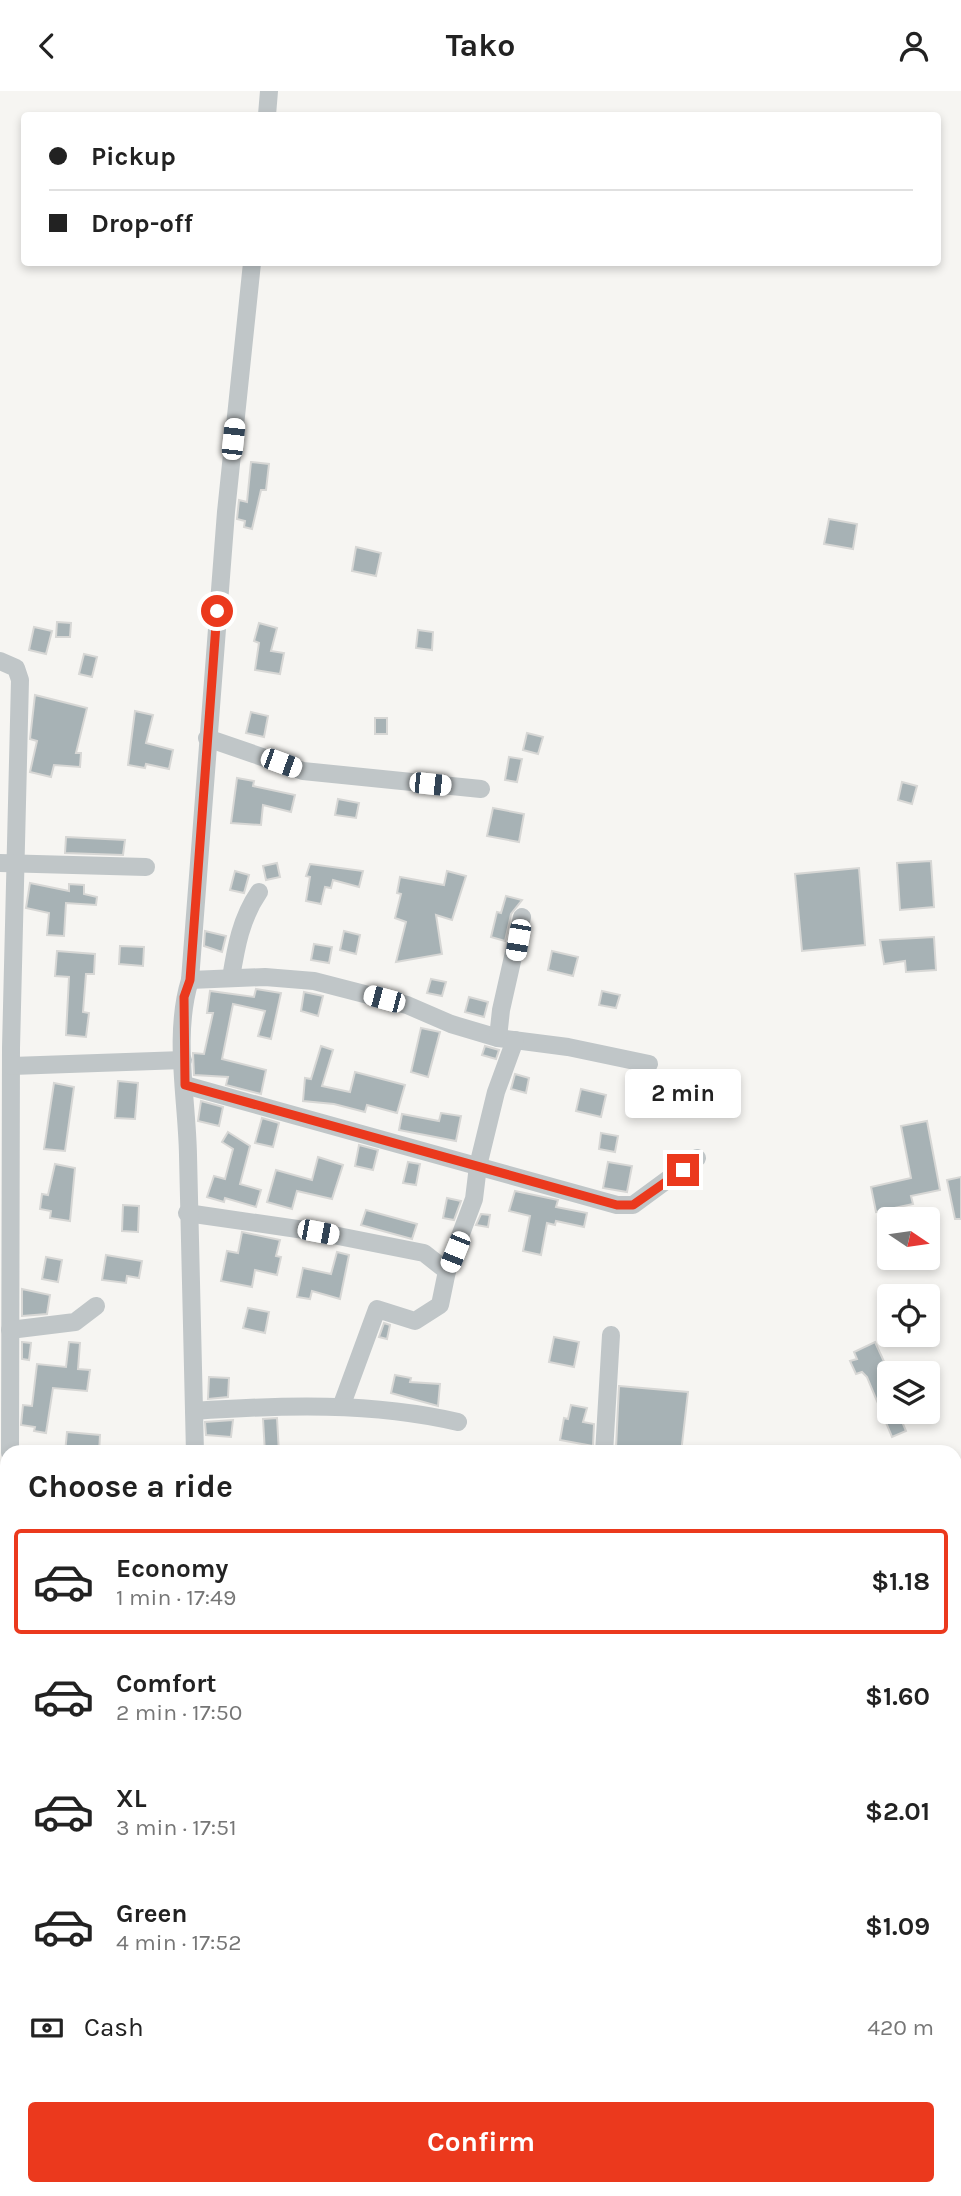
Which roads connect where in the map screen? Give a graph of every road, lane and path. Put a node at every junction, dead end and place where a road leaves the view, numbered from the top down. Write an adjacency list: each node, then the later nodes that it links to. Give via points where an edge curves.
1 (269, 91): 2 (street)
2 (267, 112)
3 (252, 266): 7 (street)
4 (0, 661): 5 (street, via 16,669 20,680)
5 (19, 729): 6 (street); 9 (street)
6 (0, 731)
7 (207, 738): 8 (street, via 303,771); 14 (street)
8 (481, 789)
9 (8, 864): 10 (street); 16 (street)
10 (146, 867)
11 (259, 892): 13 (street, via 236,941)
12 (522, 917): 15 (street, via 501,1010)
13 (231, 978): 14 (street); 15 (street, via 314,981 407,1005 451,1024)
14 (190, 980): 17 (street)
15 (507, 1039): 18 (street); 21 (street)
16 (8, 1054): 17 (street); 25 (street)
17 (172, 1061): 19 (street)
18 (649, 1064)
19 (185, 1085): 21 (street); 22 (street)
20 (697, 1159): 21 (street, via 633,1205 617,1205)
21 (478, 1166): 23 (street, via 474,1199)
22 (187, 1213): 23 (street, via 424,1253); 28 (street)
23 (447, 1271): 27 (street, via 440,1304 415,1321 377,1309)
24 (96, 1306): 25 (street, via 75,1322)
25 (10, 1330): 30 (street)
26 (611, 1335): 32 (street)
27 (341, 1407): 28 (street); 29 (street)
28 (194, 1411): 31 (street)
29 (458, 1422)
30 (10, 1445)
31 (195, 1445)
32 (604, 1445)

